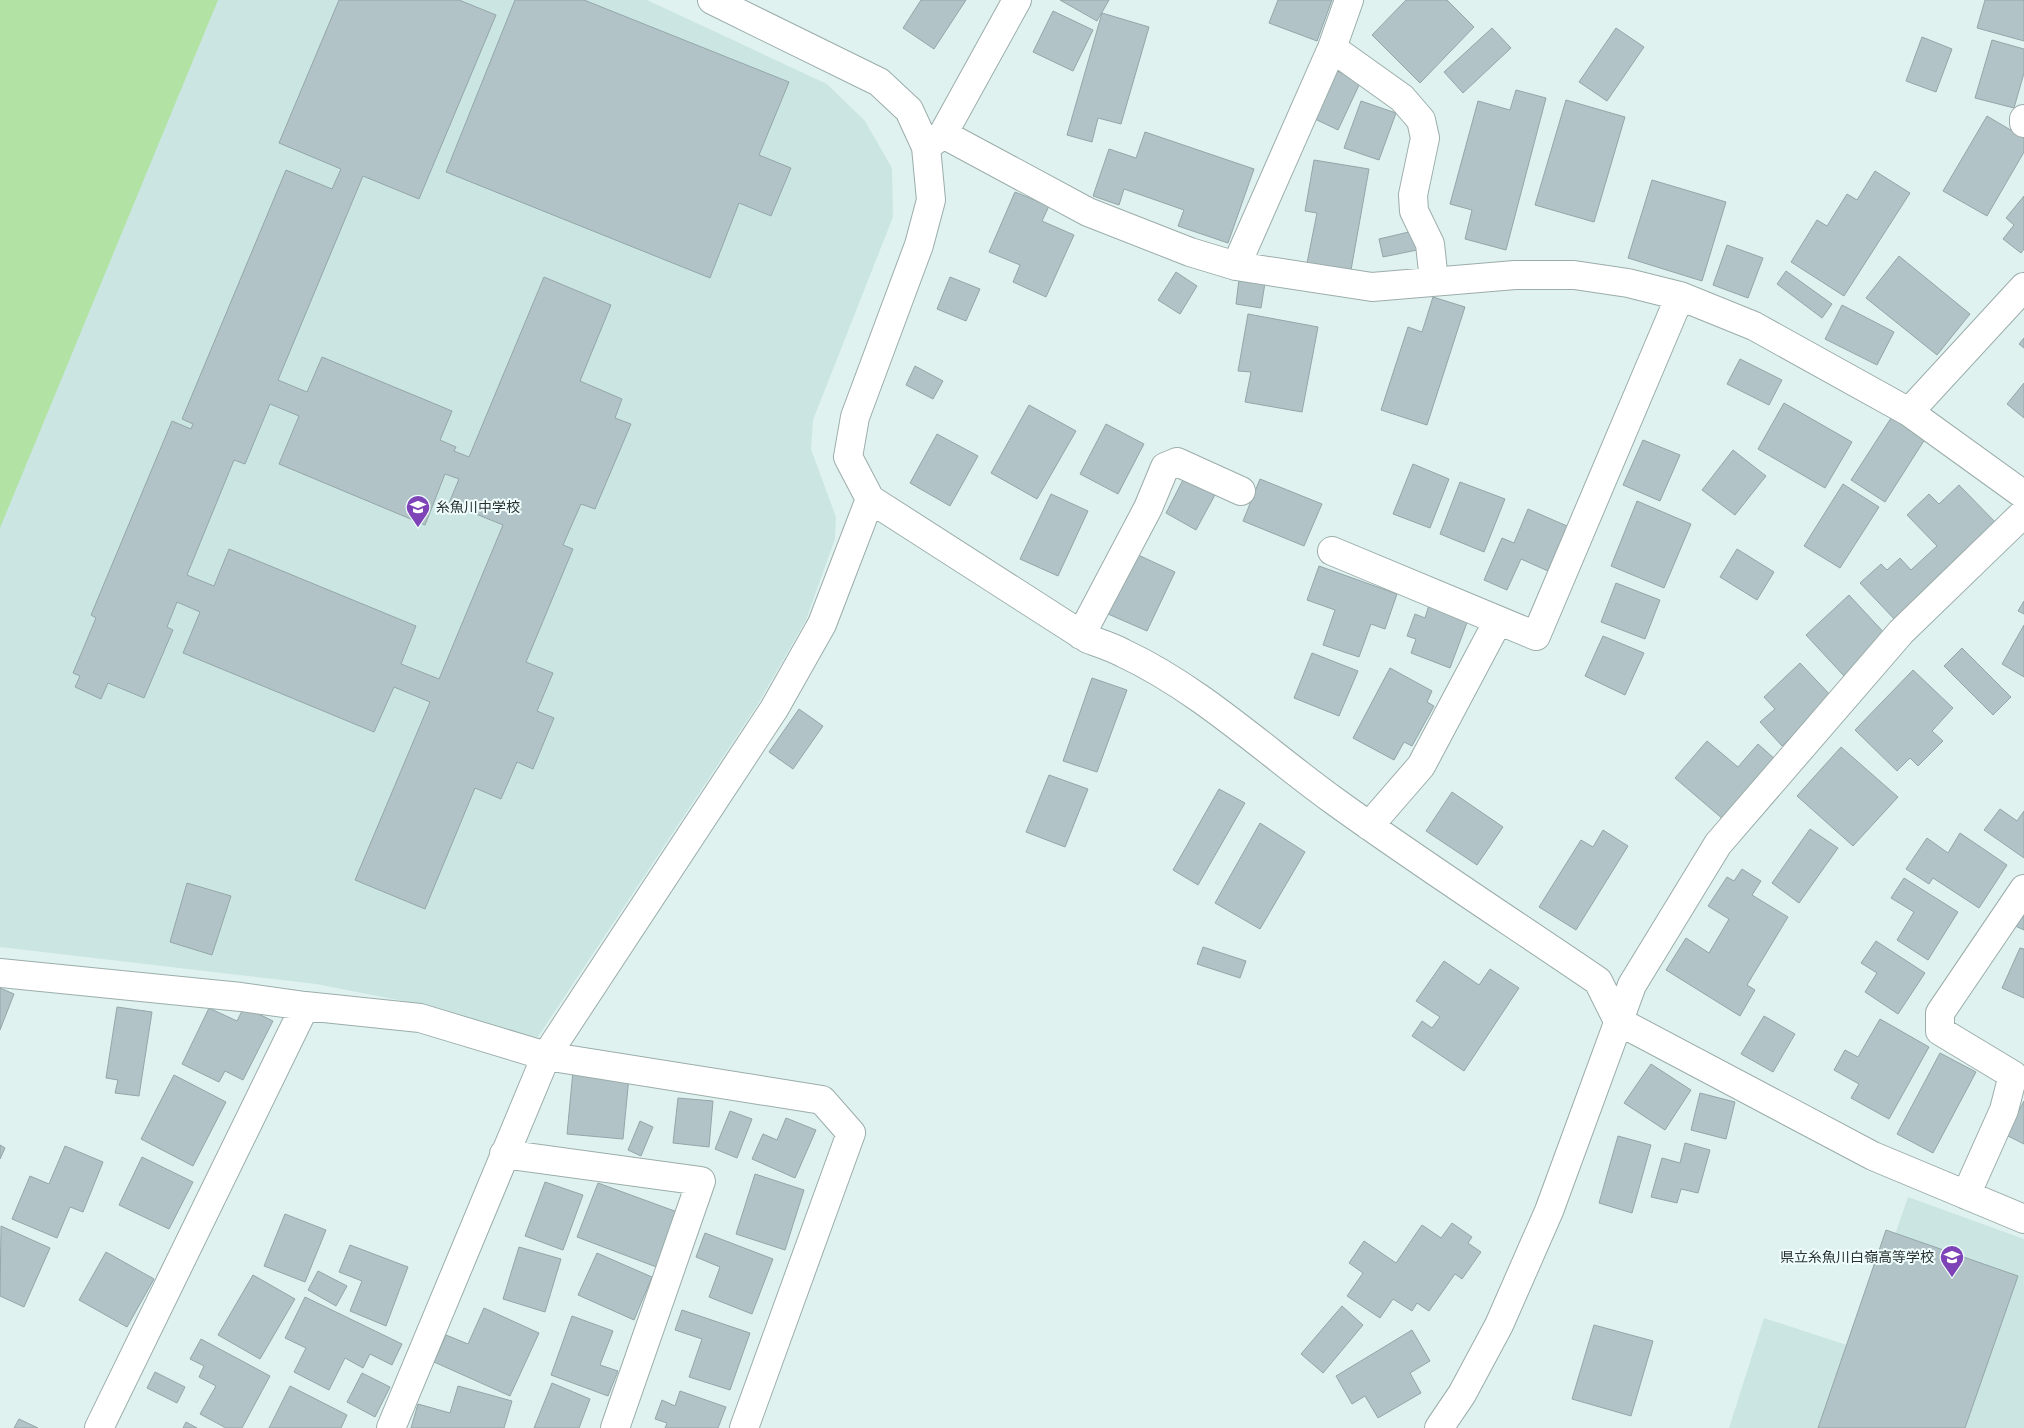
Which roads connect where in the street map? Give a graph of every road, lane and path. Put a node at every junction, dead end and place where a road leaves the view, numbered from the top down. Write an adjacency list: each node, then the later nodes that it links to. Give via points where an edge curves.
1 (712, 0): 7 (street, via 878,82)
2 (1017, 0): 7 (street)
3 (1349, 0): 4 (street)
4 (1332, 48): 8 (street); 9 (street, via 1402,98 1421,120 1425,138 1413,195 1414,210 1430,244)
5 (2024, 119): 6 (street)
6 (2024, 123)
7 (935, 140): 8 (street, via 1088,212 1190,252); 15 (street, via 931,200 919,245 855,417 848,458)
8 (1236, 266): 9 (street, via 1372,287)
9 (1434, 281): 11 (street, via 1515,274 1574,275 1628,283)
10 (2024, 287): 12 (street)
11 (1680, 296): 12 (street, via 1754,326); 18 (street, via 1536,636)
12 (1909, 412): 14 (street)
13 (1241, 491): 19 (street, via 1177,462 1165,467 1148,508)
14 (2024, 495)
15 (870, 499): 19 (street); 25 (street, via 822,624 774,709)
16 (2024, 514): 24 (street, via 1901,632 1718,844 1632,985)
17 (1332, 551): 18 (street)
18 (1498, 621): 20 (street, via 1421,766)
19 (1081, 635): 20 (street, via 1123,652 1178,684)
20 (1369, 826): 24 (street, via 1598,981)
21 (2024, 889): 27 (street, via 1940,1013 1940,1031 2013,1075 2004,1110)
22 (0, 974): 23 (street)
23 (305, 1006): 25 (street, via 420,1018); 29 (street)
24 (1618, 1021): 27 (street, via 1873,1156); 33 (street, via 1549,1211 1499,1325 1462,1394)
25 (546, 1056): 26 (street); 32 (street, via 822,1100 851,1133)
26 (504, 1154): 30 (street); 31 (street, via 701,1181)
27 (1966, 1195): 28 (street)
28 (2024, 1219)
29 (100, 1428)
30 (390, 1428)
31 (615, 1428)
32 (744, 1428)
33 (1439, 1428)

